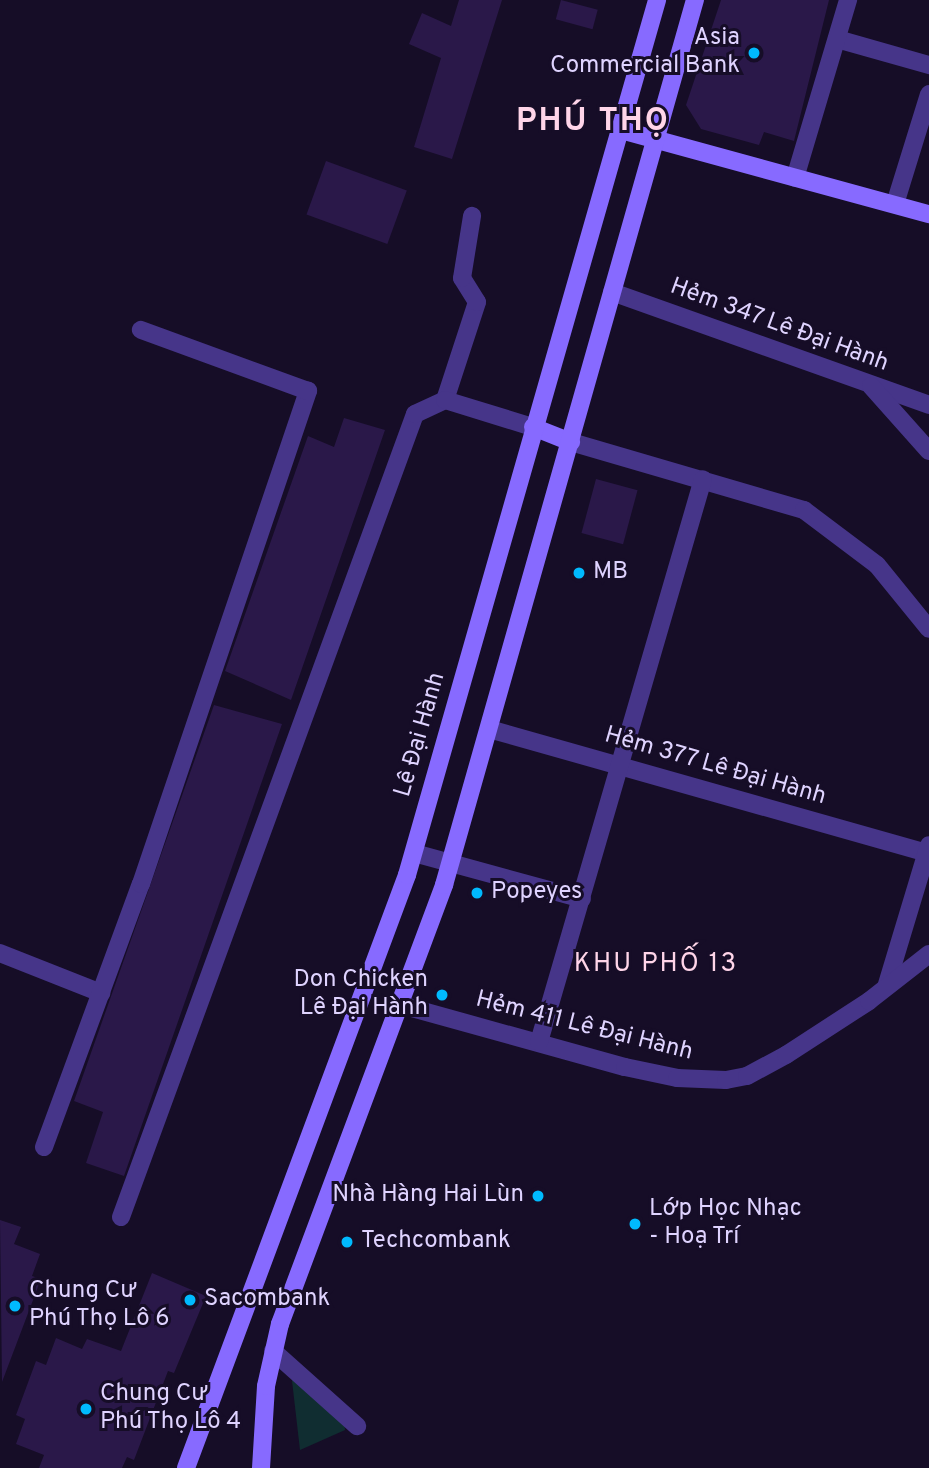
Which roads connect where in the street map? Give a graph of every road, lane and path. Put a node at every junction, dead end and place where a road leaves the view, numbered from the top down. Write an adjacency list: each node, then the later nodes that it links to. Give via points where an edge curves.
1 (657, 0): 7 (main road, Lê Đại Hành)
2 (695, 0): 8 (main road)
3 (848, 0): 4 (street)
4 (837, 39): 5 (street); 9 (street)
5 (929, 65)
6 (929, 94): 10 (street)
7 (621, 130): 8 (main road); 18 (main road, Lê Đại Hành)
8 (656, 141): 9 (main road); 13 (main road)
9 (795, 178): 10 (main road)
10 (895, 204): 11 (main road)
11 (929, 214)
12 (472, 216): 16 (street, via 462,278 477,302)
13 (612, 292): 15 (street, Hẻm 347 Lê Đại Hành); 19 (main road)
14 (141, 330): 32 (street, via 308,391)
15 (868, 384): 17 (street, Hẻm 347 Lê Đại Hành); 20 (street)
16 (445, 400): 18 (street); 36 (street, via 415,414)
17 (929, 405)
18 (533, 427): 19 (main road); 26 (main road, Lê Đại Hành)
19 (571, 442): 21 (street); 23 (main road)
20 (929, 451)
21 (703, 479): 22 (street, via 804,510 836,530 890,579); 24 (street)
22 (929, 629)
23 (489, 729): 24 (street, Hẻm 377 Lê Đại Hành); 27 (main road)
24 (621, 766): 25 (street, Hẻm 377 Lê Đại Hành); 28 (street)
25 (928, 849): 31 (street)
26 (414, 853): 27 (street); 39 (main road, Lê Đại Hành)
27 (451, 863): 28 (street); 33 (main road)
28 (582, 899): 34 (street)
29 (0, 953): 32 (street)
30 (929, 954): 31 (street, Hẻm 411 Lê Đại Hành)
31 (887, 984): 34 (street, Hẻm 411 Lê Đại Hành, via 869,1001 766,1067 726,1080 677,1078)
32 (101, 993): 35 (street)
33 (401, 1005): 34 (street, Hẻm 411 Lê Đại Hành); 37 (main road, via 289,1297)
34 (539, 1042)
35 (44, 1147)
36 (121, 1217)
37 (273, 1351): 38 (street); 40 (main road)
38 (357, 1426)
39 (186, 1468)
40 (261, 1468)

